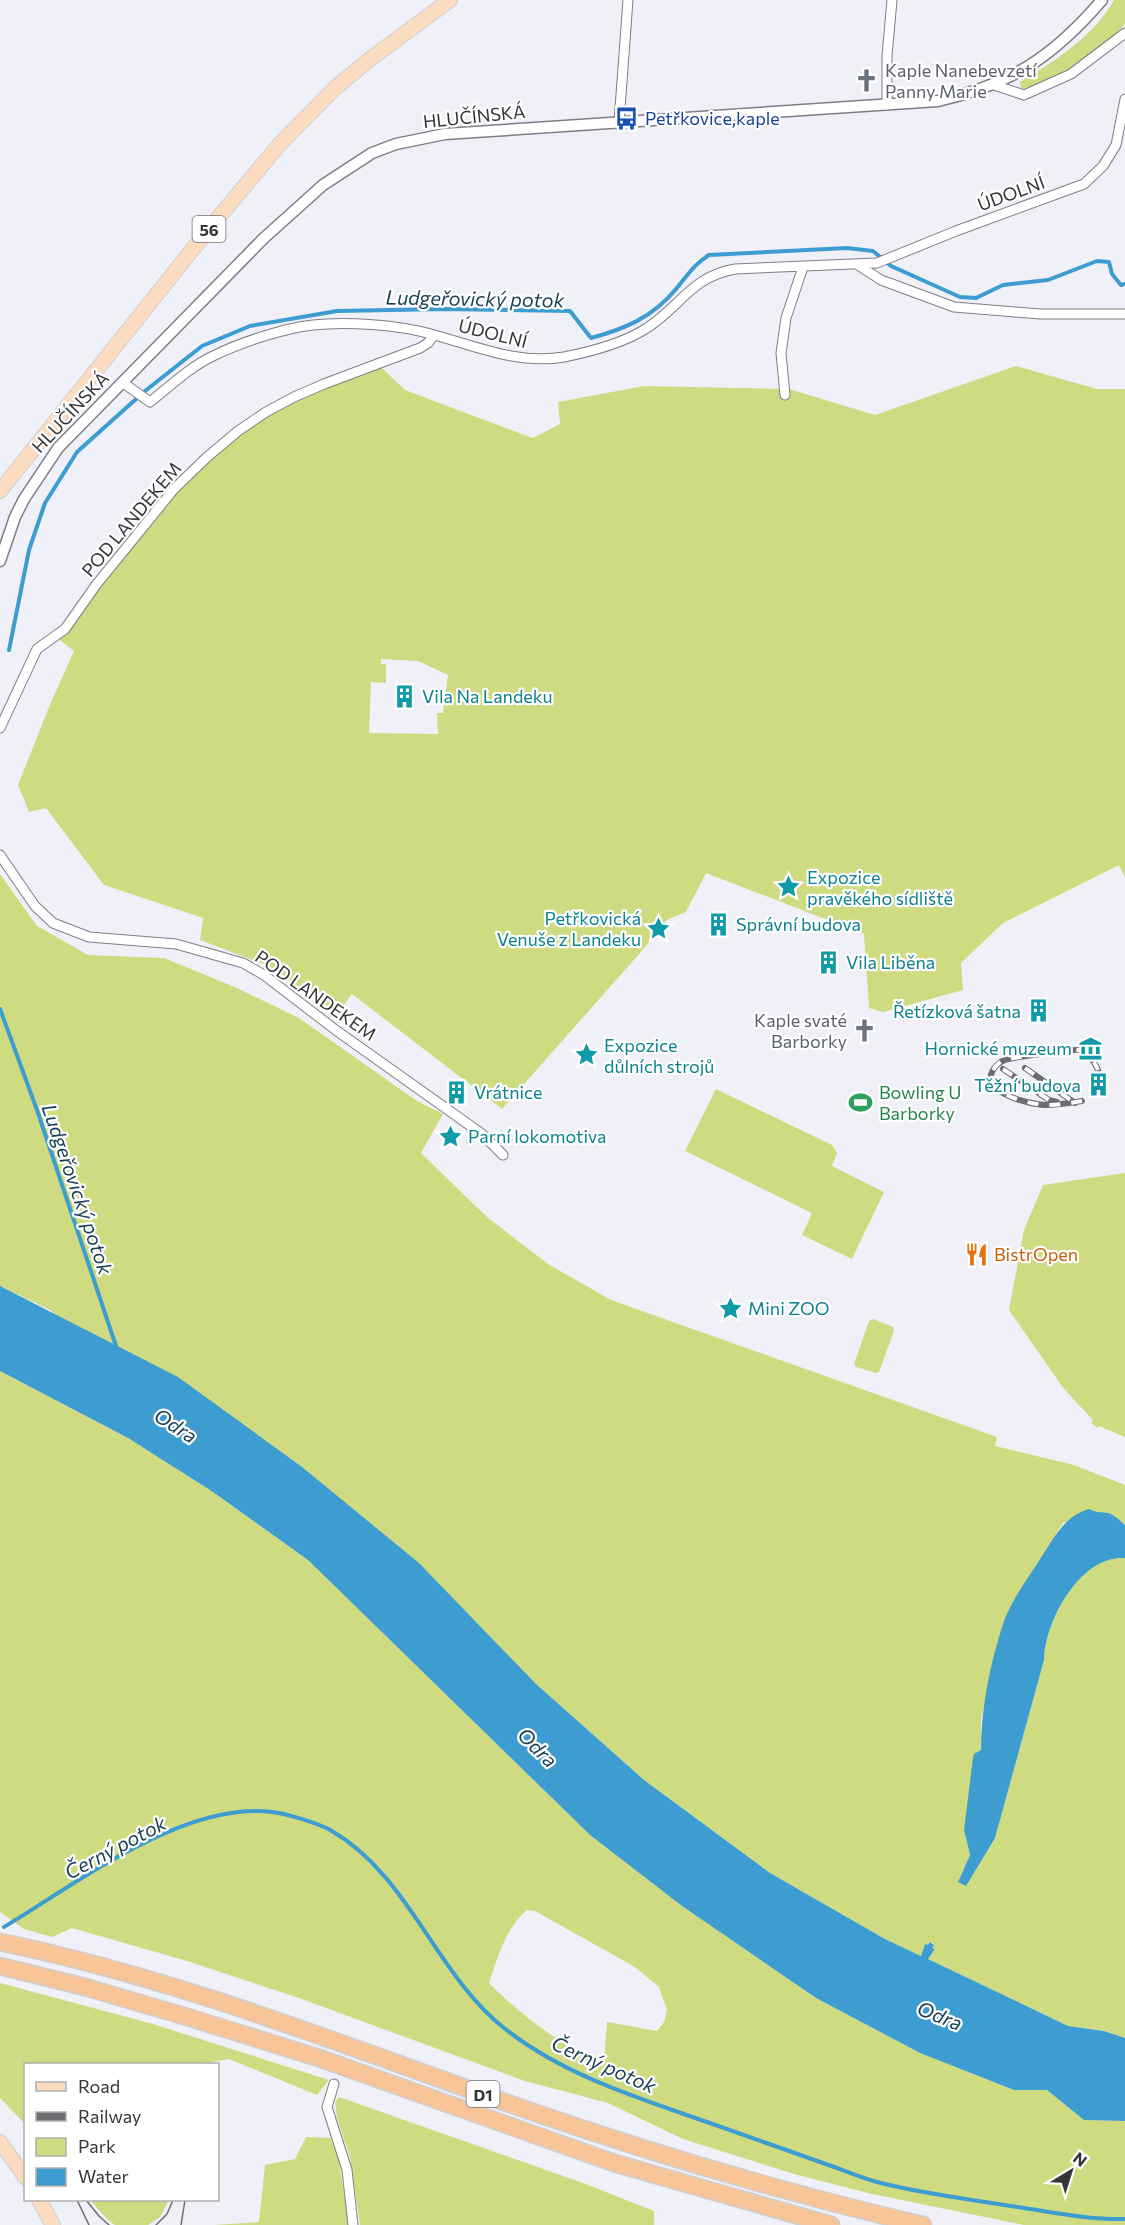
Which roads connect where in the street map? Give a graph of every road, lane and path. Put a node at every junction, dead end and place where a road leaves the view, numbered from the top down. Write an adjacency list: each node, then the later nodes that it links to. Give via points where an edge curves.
1 (450, 0): 16 (main road, 56, via 335,88 279,145)
2 (628, 0): 9 (street)
3 (892, 0): 8 (street)
4 (1102, 0): 6 (street, HLUČÍNSKÁ, via 1055,49)
5 (1125, 33): 6 (street, via 1071,74 1024,95)
6 (994, 85): 8 (street, HLUČÍNSKÁ, via 938,100)
7 (1125, 99): 10 (street, ÚDOLNÍ, via 1116,145 1103,166 1084,184 877,263)
8 (887, 105): 9 (street, HLUČÍNSKÁ)
9 (619, 122): 14 (street, HLUČÍNSKÁ, via 445,134 372,153 302,202)
10 (858, 265): 11 (street, ÚDOLNÍ); 12 (street, via 881,280 954,307 1040,314)
11 (803, 267): 13 (street, ÚDOLNÍ, via 718,272 704,278 642,331 591,350 545,360 503,355); 15 (street, via 786,318 781,353)
12 (1125, 314)
13 (434, 335): 14 (street, ÚDOLNÍ, via 370,326 301,327 213,356 150,402); 18 (street, POD LANDEKEM, via 420,348 324,384 266,412 206,458 174,489 64,629 37,649)
14 (122, 382): 17 (street, HLUČÍNSKÁ, via 44,466 15,517)
15 (785, 395)
16 (0, 491)
17 (0, 561)
18 (0, 728)
19 (0, 848): 20 (street, POD LANDEKEM)
20 (2, 858): 21 (street, POD LANDEKEM, via 35,906 53,923 90,938 176,944 243,963 264,975 482,1134)
21 (503, 1155)
22 (0, 1942): 31 (highway, D1, via 188,1992 626,2143 837,2205)
23 (7, 1967): 30 (highway, D1, via 319,2058 614,2163)
24 (334, 2084): 29 (street, via 327,2107 347,2170)
25 (0, 2142): 26 (main road)
26 (24, 2175)
27 (40, 2201): 28 (main road)
28 (53, 2225)
29 (353, 2225)
30 (831, 2225)
31 (923, 2225)

